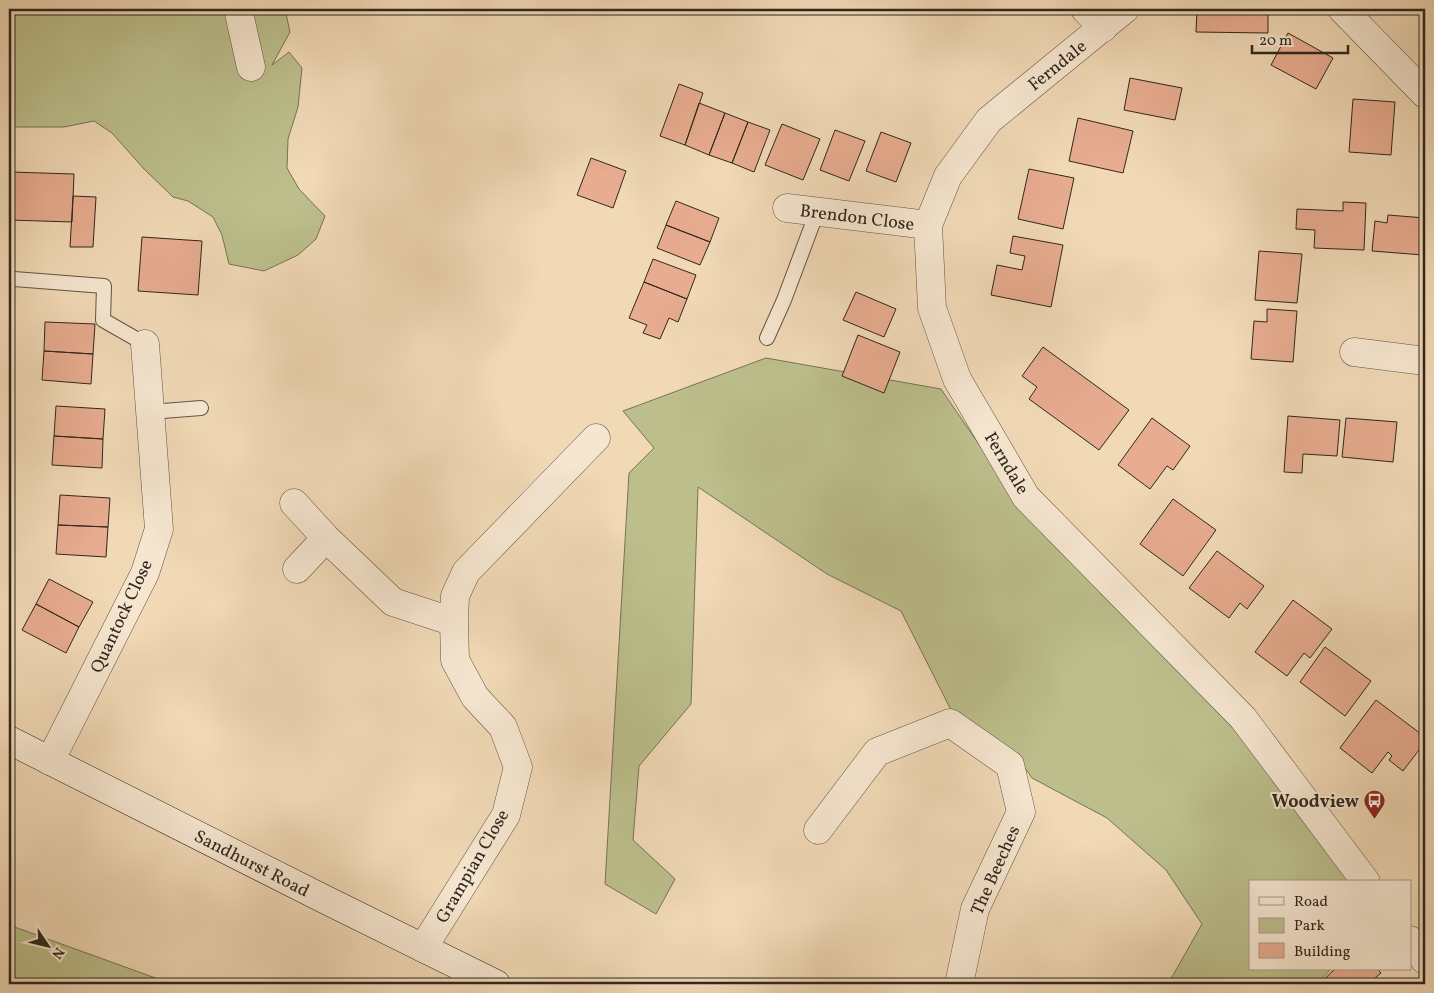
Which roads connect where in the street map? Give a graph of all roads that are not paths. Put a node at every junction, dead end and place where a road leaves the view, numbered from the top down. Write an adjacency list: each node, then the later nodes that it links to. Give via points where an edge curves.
1 (238, 9): 5 (street)
2 (1125, 9): 4 (street, Ferndale)
3 (1342, 9): 6 (street)
4 (1094, 18): 9 (street, Ferndale, via 989,120 948,176)
5 (251, 67)
6 (1425, 94)
7 (787, 208): 8 (street, Brendon Close)
8 (817, 212): 9 (street, Brendon Close); 11 (lane)
9 (928, 225): 25 (street, Ferndale, via 932,308 957,379 1026,497 1243,718)
10 (14, 279): 12 (lane, via 104,286 104,320)
11 (767, 338)
12 (146, 344): 16 (street, Quantock Close)
13 (1354, 352): 14 (street)
14 (1425, 361)
15 (201, 408): 16 (lane)
16 (150, 412): 23 (street, Quantock Close, via 159,529 145,574)
17 (596, 438): 21 (street, Grampian Close, via 466,572 455,596)
18 (294, 503): 19 (street)
19 (326, 538): 20 (street); 21 (street, via 392,602)
20 (297, 569)
21 (454, 622): 27 (street, Grampian Close, via 455,660 475,697 503,727 518,767 506,815)
22 (9, 740): 23 (street, Sandhurst Road)
23 (50, 761): 27 (street, Sandhurst Road)
24 (818, 830): 30 (street, The Beeches, via 877,752 950,723 1010,765 1021,812 975,909)
25 (1364, 880)
26 (1412, 943): 28 (street)
27 (423, 948): 29 (street, Sandhurst Road)
28 (1425, 960)
29 (496, 984)
30 (960, 984)

